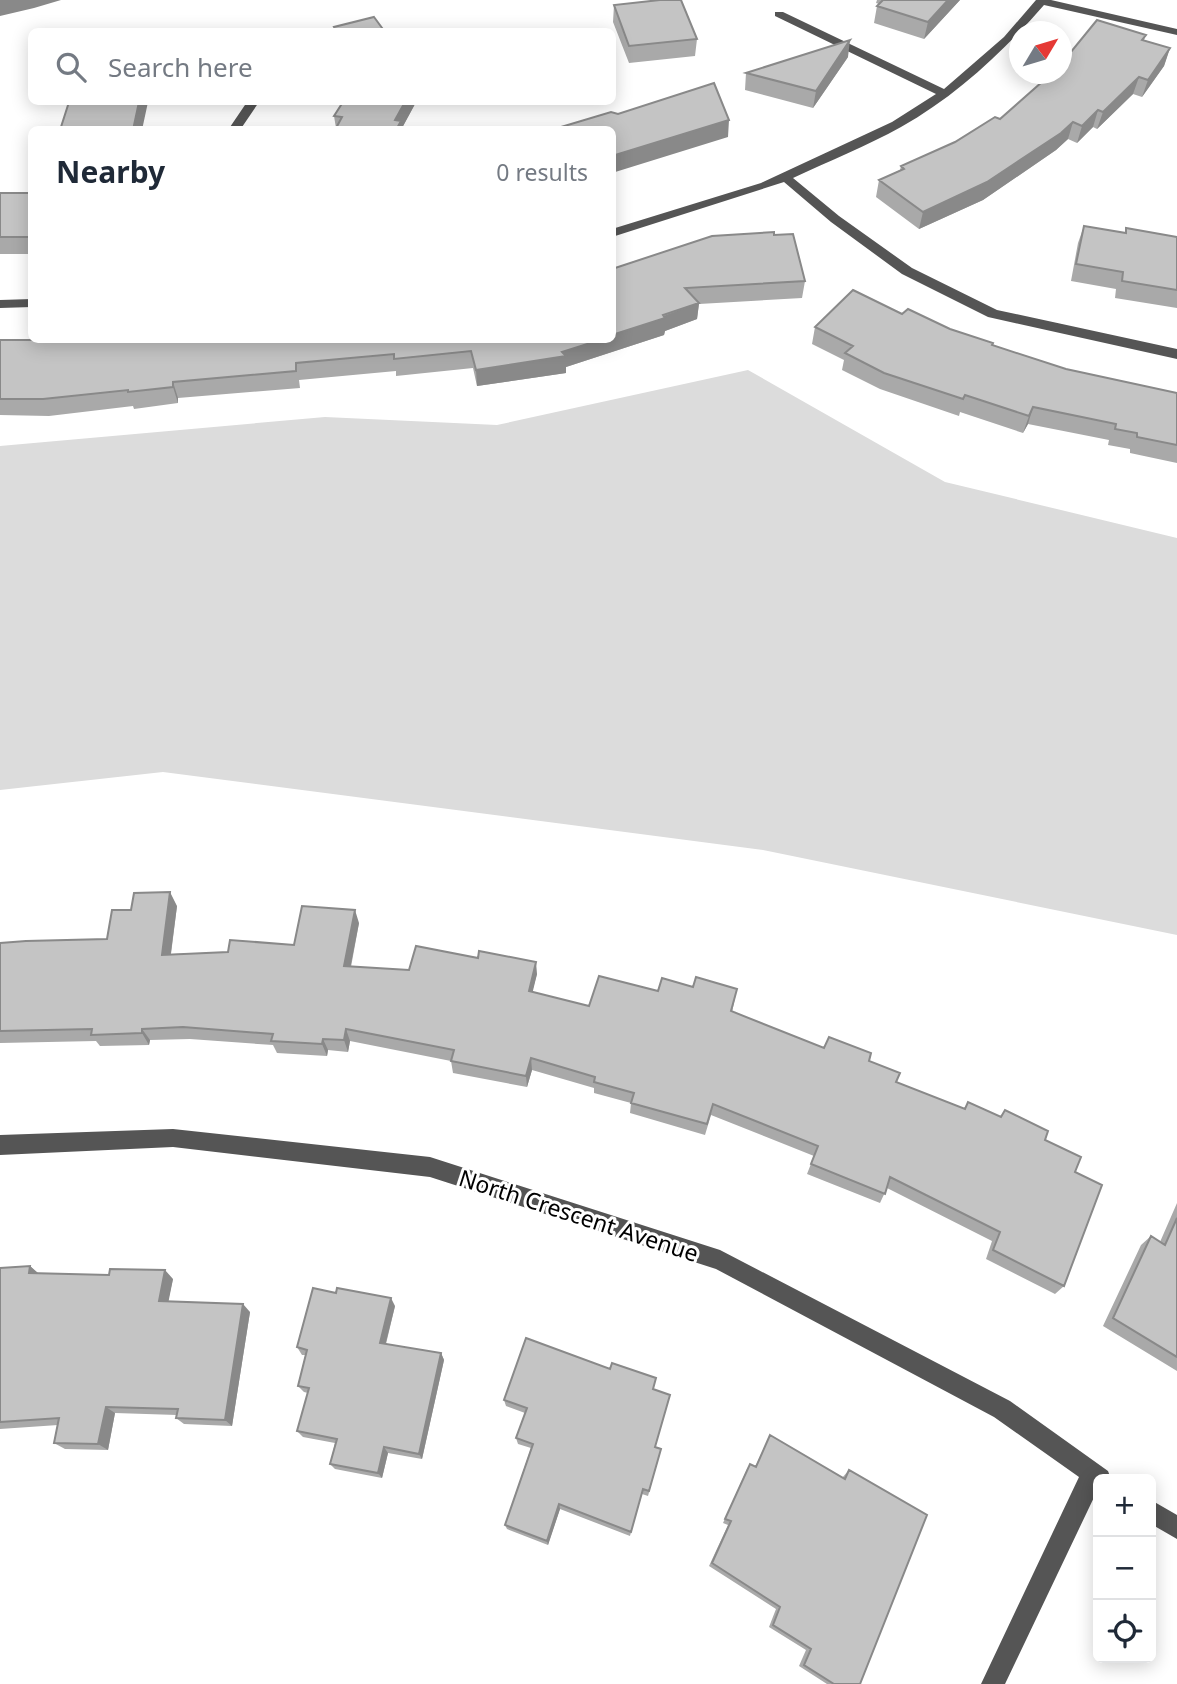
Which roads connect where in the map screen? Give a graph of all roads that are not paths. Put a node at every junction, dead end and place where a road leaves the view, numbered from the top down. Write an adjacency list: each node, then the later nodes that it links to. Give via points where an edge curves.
1 (1041, 1): 3 (street); 4 (street, via 1008,40)
2 (779, 14): 4 (street)
3 (1177, 32)
4 (945, 94): 7 (street, via 896,125)
5 (251, 105): 6 (street)
6 (237, 126)
7 (785, 177): 8 (street); 11 (street, via 907,271 993,314)
8 (616, 232)
9 (28, 303): 10 (street)
10 (0, 304)
11 (1177, 354)
12 (0, 1144): 13 (street, North Crescent Avenue, via 173,1138 430,1167 720,1260 1002,1409)
13 (1093, 1475)
14 (1093, 1483): 17 (street)
15 (1156, 1514): 16 (street)
16 (1177, 1528)
17 (993, 1684)

